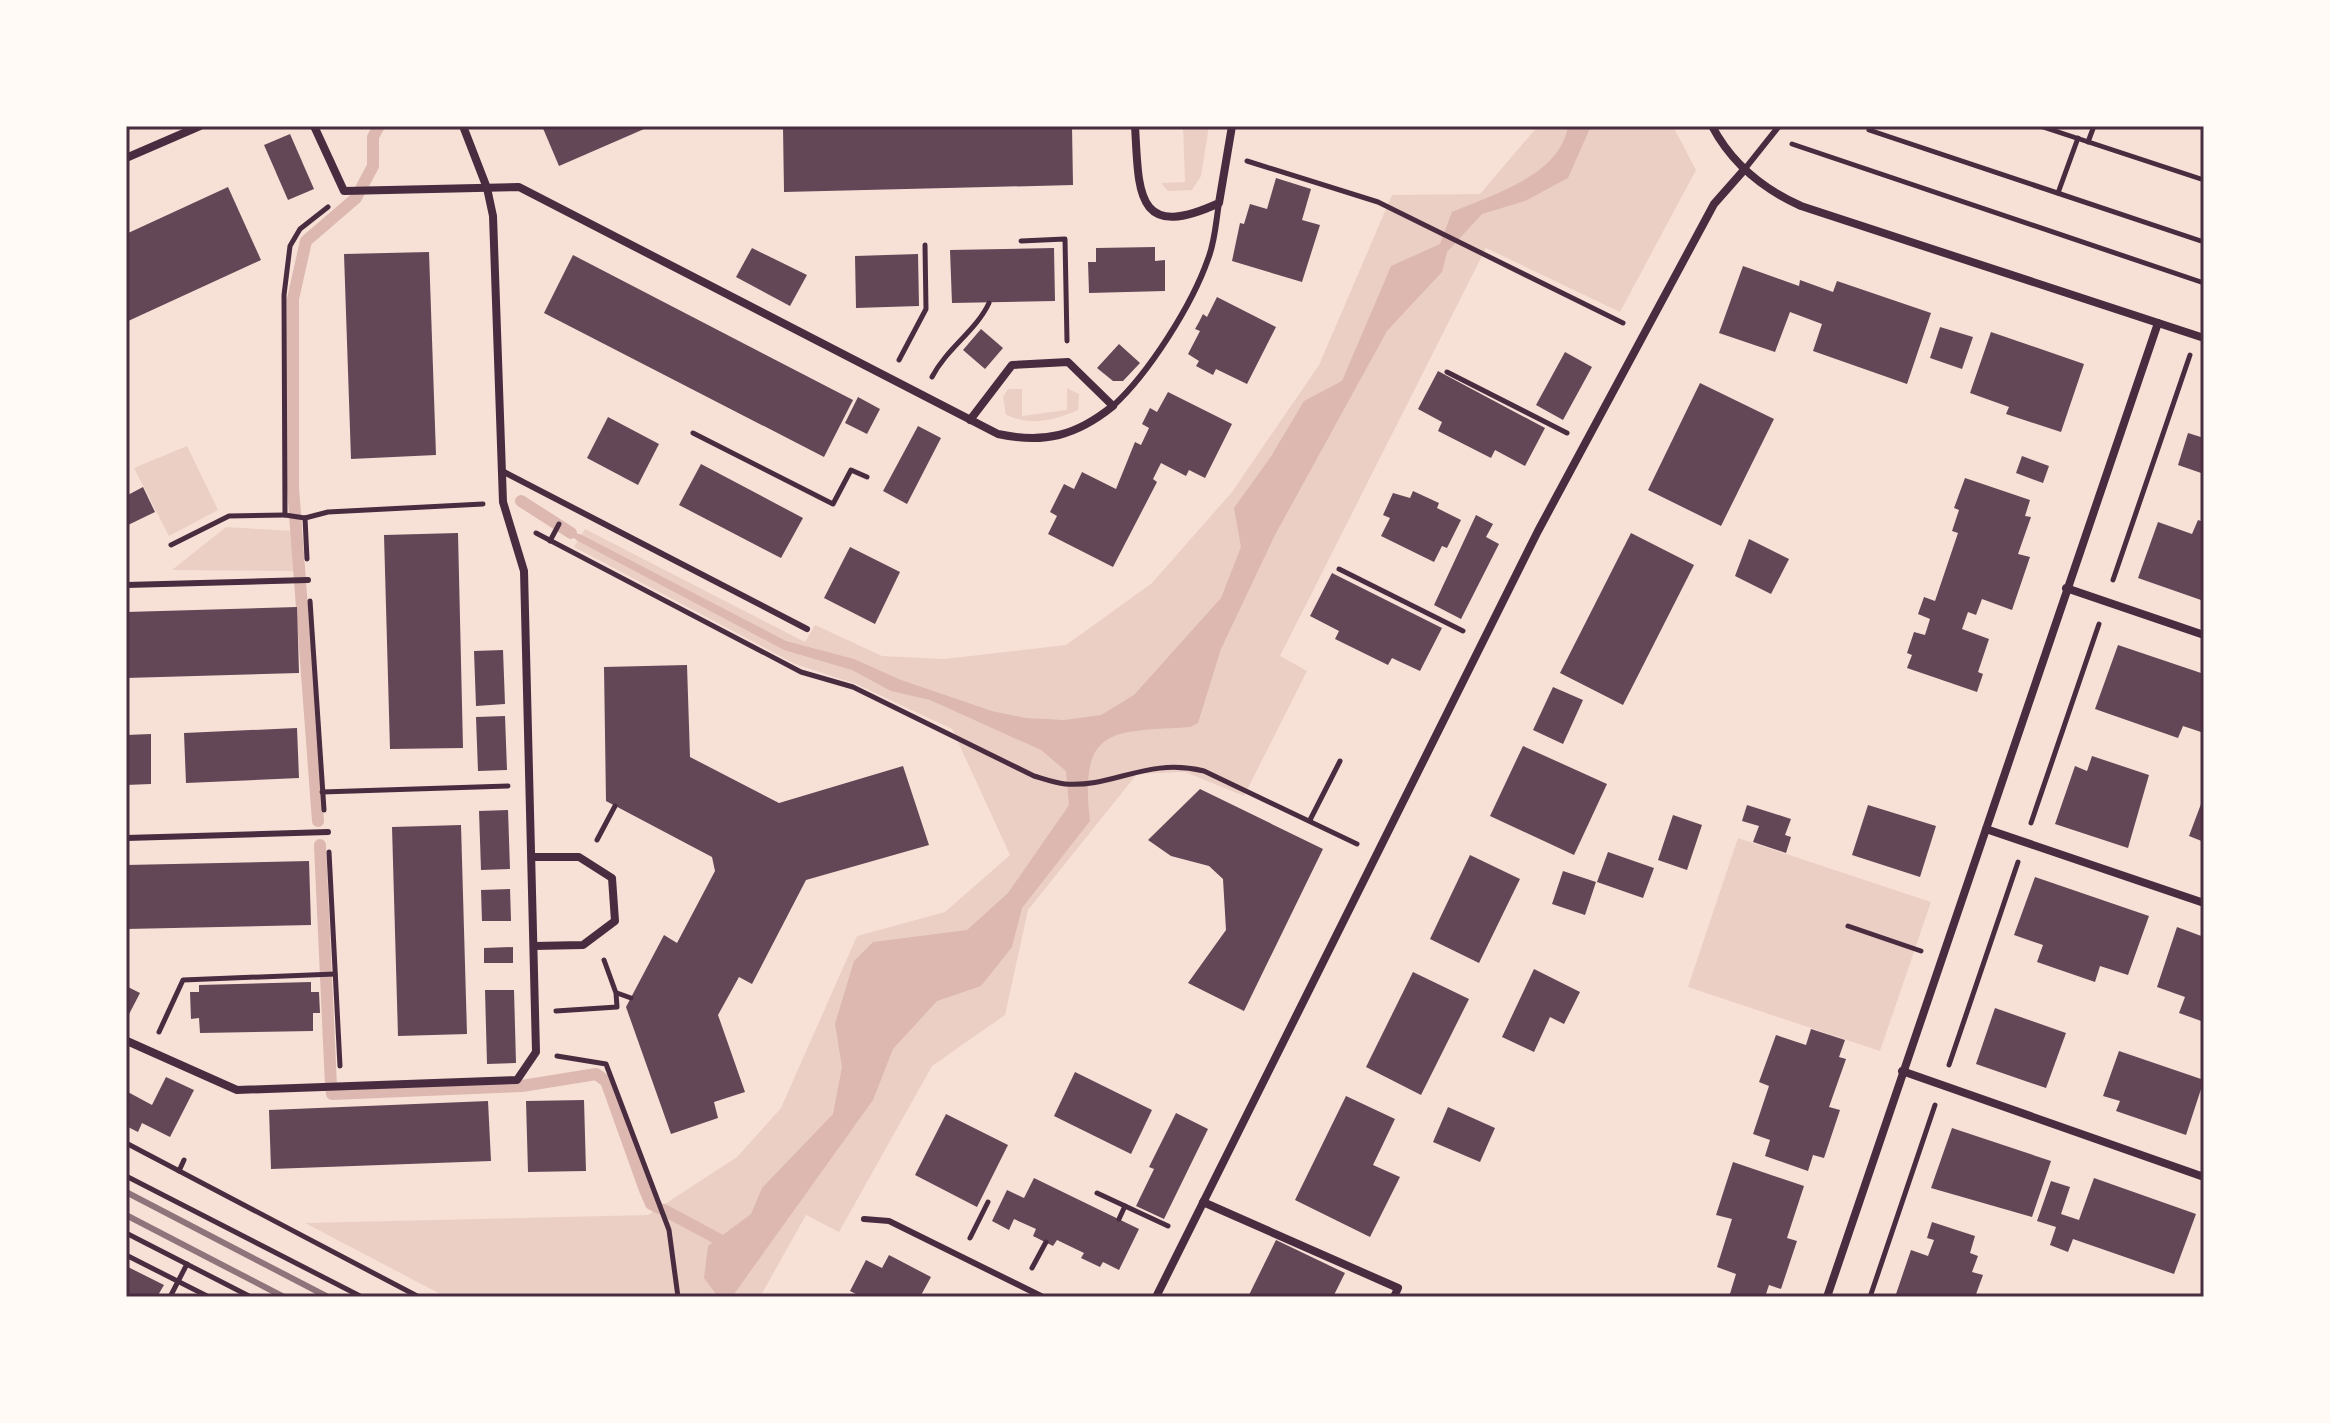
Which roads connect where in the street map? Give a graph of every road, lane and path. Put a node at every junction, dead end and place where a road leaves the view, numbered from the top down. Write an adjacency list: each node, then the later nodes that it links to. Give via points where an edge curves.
1 (200, 126): 15 (street)
2 (314, 126): 19 (street)
3 (463, 126): 18 (street)
4 (1135, 126): 21 (street, via 1139,190 1148,209 1163,216 1194,215)
5 (1232, 126): 14 (street)
6 (1712, 126): 16 (street)
7 (1779, 126): 11 (lane)
8 (1871, 126): 20 (path, via 1869,130)
9 (2040, 126): 12 (path)
10 (2094, 126): 13 (path)
11 (1772, 138): 16 (lane); 25 (path)
12 (2078, 138): 13 (path); 20 (path)
13 (2088, 142): 17 (path)
14 (1227, 155): 21 (street); 28 (path, via 1378,202)
15 (126, 158)
16 (1744, 170): 27 (street, via 1770,192 1801,206); 28 (street, via 1714,204)
17 (2204, 180)
18 (487, 188): 19 (street); 32 (street, via 519,187); 38 (street, via 493,216)
19 (344, 191): 41 (path, via 300,229 290,246 284,295)
20 (2058, 193): 23 (path)
21 (1219, 203): 34 (lane, via 1209,258 1175,323 1130,391)
22 (1021, 241): 30 (path, via 1065,239)
23 (2204, 242)
24 (925, 245): 32 (path, via 926,309)
25 (2204, 283)
26 (989, 303): 33 (path, via 980,322 938,366)
27 (2158, 323): 29 (street); 48 (street)
28 (1643, 334): 62 (street)
29 (2200, 337): 49 (path)
30 (1068, 362): 34 (street); 35 (street, via 1012,365)
31 (1447, 372): 36 (path)
32 (889, 378): 33 (street)
33 (923, 396): 35 (street)
34 (1113, 406): 35 (street, via 1073,433 1046,440 998,434)
35 (970, 420)
36 (1559, 429)
37 (693, 433): 39 (path, via 833,504 851,470)
38 (502, 471): 40 (street); 51 (lane)
39 (867, 477)
40 (503, 502): 42 (path, via 328,512); 43 (street)
41 (285, 515): 42 (path); 44 (path, via 229,516)
42 (305, 518): 46 (path)
43 (507, 518): 54 (street, via 524,571); 57 (path, via 801,672 853,687 1034,776 1065,784 1156,766 1186,766)
44 (171, 545)
45 (1339, 569): 50 (path)
46 (308, 580): 47 (lane); 55 (path)
47 (126, 585)
48 (2066, 588): 49 (street); 58 (street)
49 (2106, 601): 52 (street); 61 (path)
50 (1457, 628)
51 (807, 629)
52 (2204, 635)
53 (1340, 761): 57 (path)
54 (529, 785): 55 (path); 63 (street)
55 (322, 792): 59 (path)
56 (615, 806): 64 (path)
57 (1310, 820): 62 (path)
58 (1986, 829): 61 (street); 68 (street)
59 (328, 832): 60 (lane); 70 (path)
60 (126, 838)
61 (2025, 842): 65 (street); 78 (path)
62 (1376, 854): 87 (street)
63 (532, 857): 64 (street, via 579,857); 67 (street)
64 (586, 862): 67 (street, via 612,878 615,921 583,945)
65 (2204, 903)
66 (1848, 926): 68 (path)
67 (534, 946): 73 (street)
68 (1941, 958): 77 (street)
69 (605, 964): 71 (path)
70 (335, 974): 75 (path, via 183,980); 79 (path)
71 (616, 993): 72 (path); 73 (path, via 617,1007)
72 (631, 998)
73 (535, 1013): 76 (street)
74 (126, 1042): 75 (street)
75 (150, 1051): 79 (street, via 237,1090)
76 (536, 1052): 79 (street, via 517,1080); 102 (path, via 606,1064 669,1230)
77 (1902, 1071): 78 (street); 106 (street)
78 (1942, 1086): 84 (street); 107 (path)
79 (341, 1087)
80 (126, 1143): 82 (path)
81 (184, 1160): 82 (path)
82 (179, 1171): 101 (path)
83 (126, 1176): 100 (path)
84 (2204, 1177)
85 (1097, 1193): 88 (path)
86 (988, 1202): 94 (path)
87 (1203, 1202): 92 (street); 105 (street, via 1398,1288)
88 (1125, 1206): 90 (path); 92 (path)
89 (864, 1219): 94 (lane, via 889,1221)
90 (1119, 1219)
91 (126, 1233): 95 (path)
92 (1186, 1235): 104 (street)
93 (126, 1255): 96 (path)
94 (961, 1257): 103 (lane)
95 (187, 1264): 96 (path); 99 (path)
96 (178, 1281): 97 (path); 98 (path)
97 (170, 1297)
98 (209, 1297)
99 (251, 1297)
100 (362, 1297)
101 (419, 1297)
102 (678, 1297)
103 (1043, 1297)
104 (1156, 1297)
105 (1394, 1297)
106 (1827, 1297)
107 (1870, 1297)

